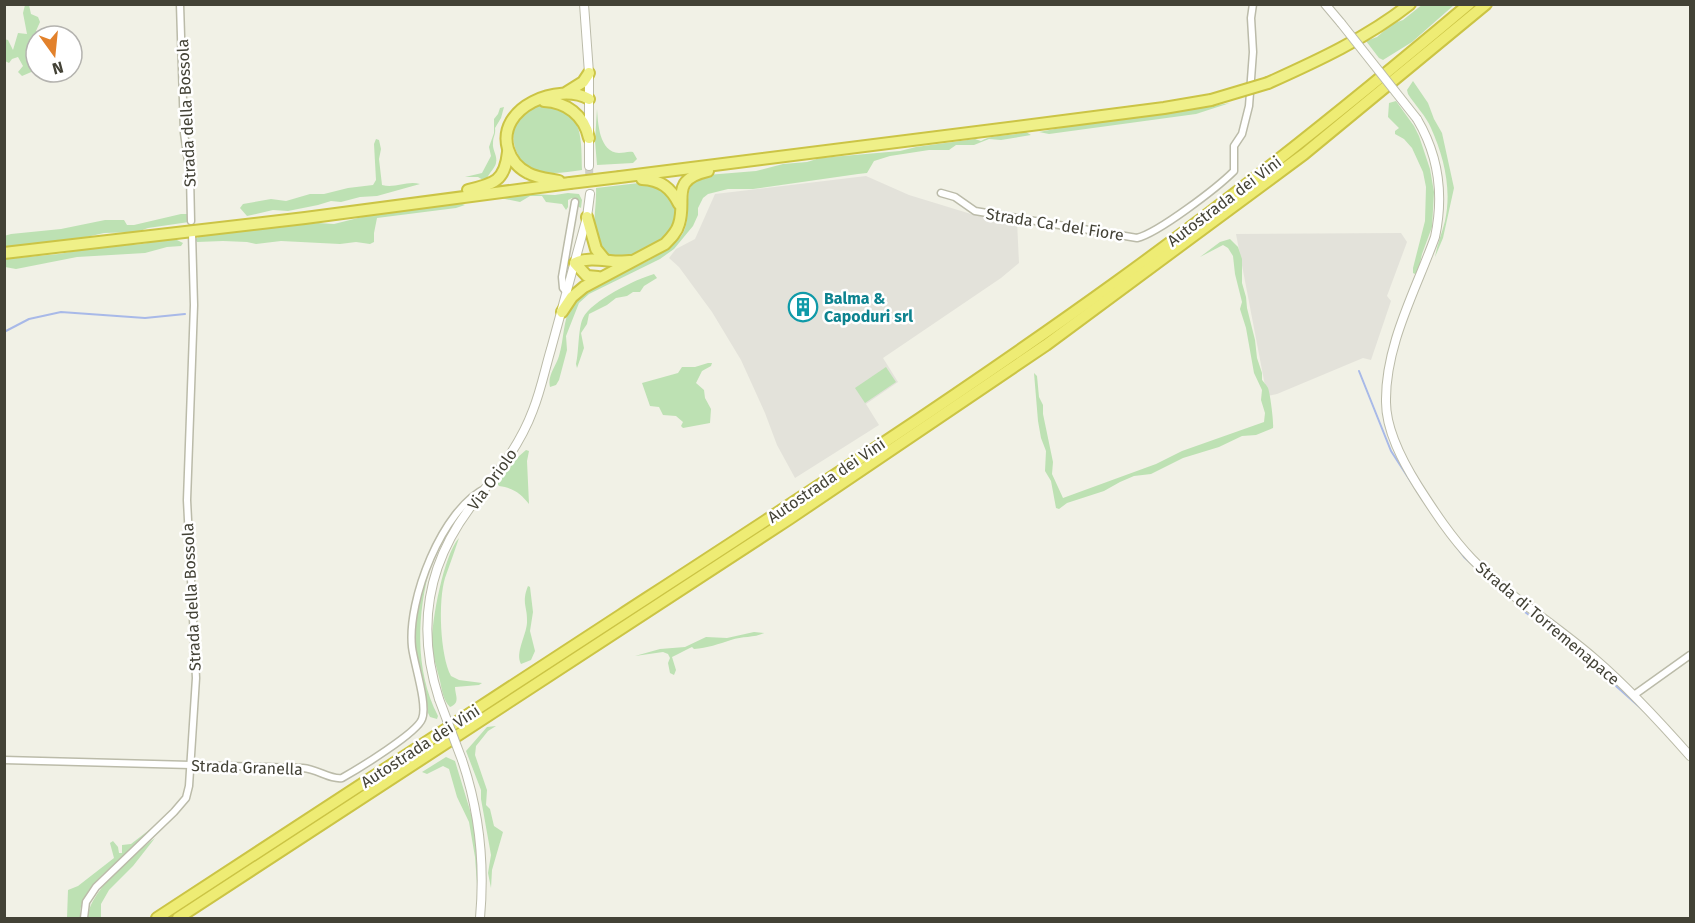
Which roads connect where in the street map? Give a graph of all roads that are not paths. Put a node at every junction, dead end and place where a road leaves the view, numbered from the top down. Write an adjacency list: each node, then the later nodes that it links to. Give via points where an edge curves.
1 (180, 4): 25 (street, Strada della Bossola)
2 (584, 4): 8 (street)
3 (1253, 4): 19 (street, Strada Ca' del Fiore, via 1250,106 1234,146 1234,171 1160,228 1137,238 975,211 956,197)
4 (1325, 4): 36 (street, Strada di Torremenapace, bridge, via 1417,119 1437,166 1440,198 1435,237 1391,361 1385,405 1394,440 1432,507 1470,557 1501,586 1595,658)
5 (1410, 4): 15 (highway, bridge, via 1315,62 1211,100)
6 (1469, 4): 41 (highway, Autostrada dei Vini, via 1258,176 1040,336 793,503)
7 (1486, 4): 42 (highway, Autostrada dei Vini, via 1304,154 1046,345 789,519)
8 (589, 73): 9 (highway, via 575,89); 10 (street)
9 (563, 94): 10 (highway, via 574,93); 11 (highway)
10 (589, 99): 12 (highway); 13 (street)
11 (537, 100): 12 (highway); 14 (highway, via 514,116 506,133)
12 (566, 106): 13 (highway, via 584,122)
13 (589, 138): 16 (street)
14 (508, 152): 18 (highway, via 525,172); 21 (highway, via 501,177 494,183 467,190)
15 (720, 164): 17 (highway); 23 (highway, via 689,179 681,189)
16 (589, 166)
17 (620, 177): 18 (highway, bridge); 23 (highway, via 659,182 670,190)
18 (554, 182): 21 (highway)
19 (941, 193)
20 (590, 194): 24 (street, Via Oriolo)
21 (462, 197): 27 (highway)
22 (575, 202): 32 (street, via 562,277)
23 (680, 207): 28 (highway, via 680,223 671,239)
24 (587, 217): 29 (highway, via 594,245); 30 (street, Via Oriolo)
25 (191, 222)
26 (192, 233): 39 (street, Strada della Bossola, via 194,304 187,500 196,678)
27 (4, 253)
28 (639, 258): 29 (highway); 31 (highway)
29 (605, 260): 30 (highway)
30 (575, 263): 31 (highway, via 587,276); 32 (street, Via Oriolo)
31 (605, 276): 33 (highway, via 579,291)
32 (567, 293): 33 (street, Via Oriolo)
33 (562, 312): 34 (street, Via Oriolo, via 534,409 516,447)
34 (489, 486): 39 (street, Strada Granella, via 462,505 421,580 413,613 412,644 424,712 414,730 338,779 313,769); 43 (street, Via Oriolo, bridge, via 454,532 438,567 427,618 431,675 475,803 483,877)
35 (1690, 655): 36 (street)
36 (1634, 695): 37 (street, Strada di Torremenapace)
37 (1690, 756)
38 (4, 760): 39 (street, Strada Granella)
39 (192, 765): 40 (street, Strada della Bossola, via 182,803 96,887 86,902)
40 (84, 918)
41 (157, 918)
42 (178, 918)
43 (480, 918)

